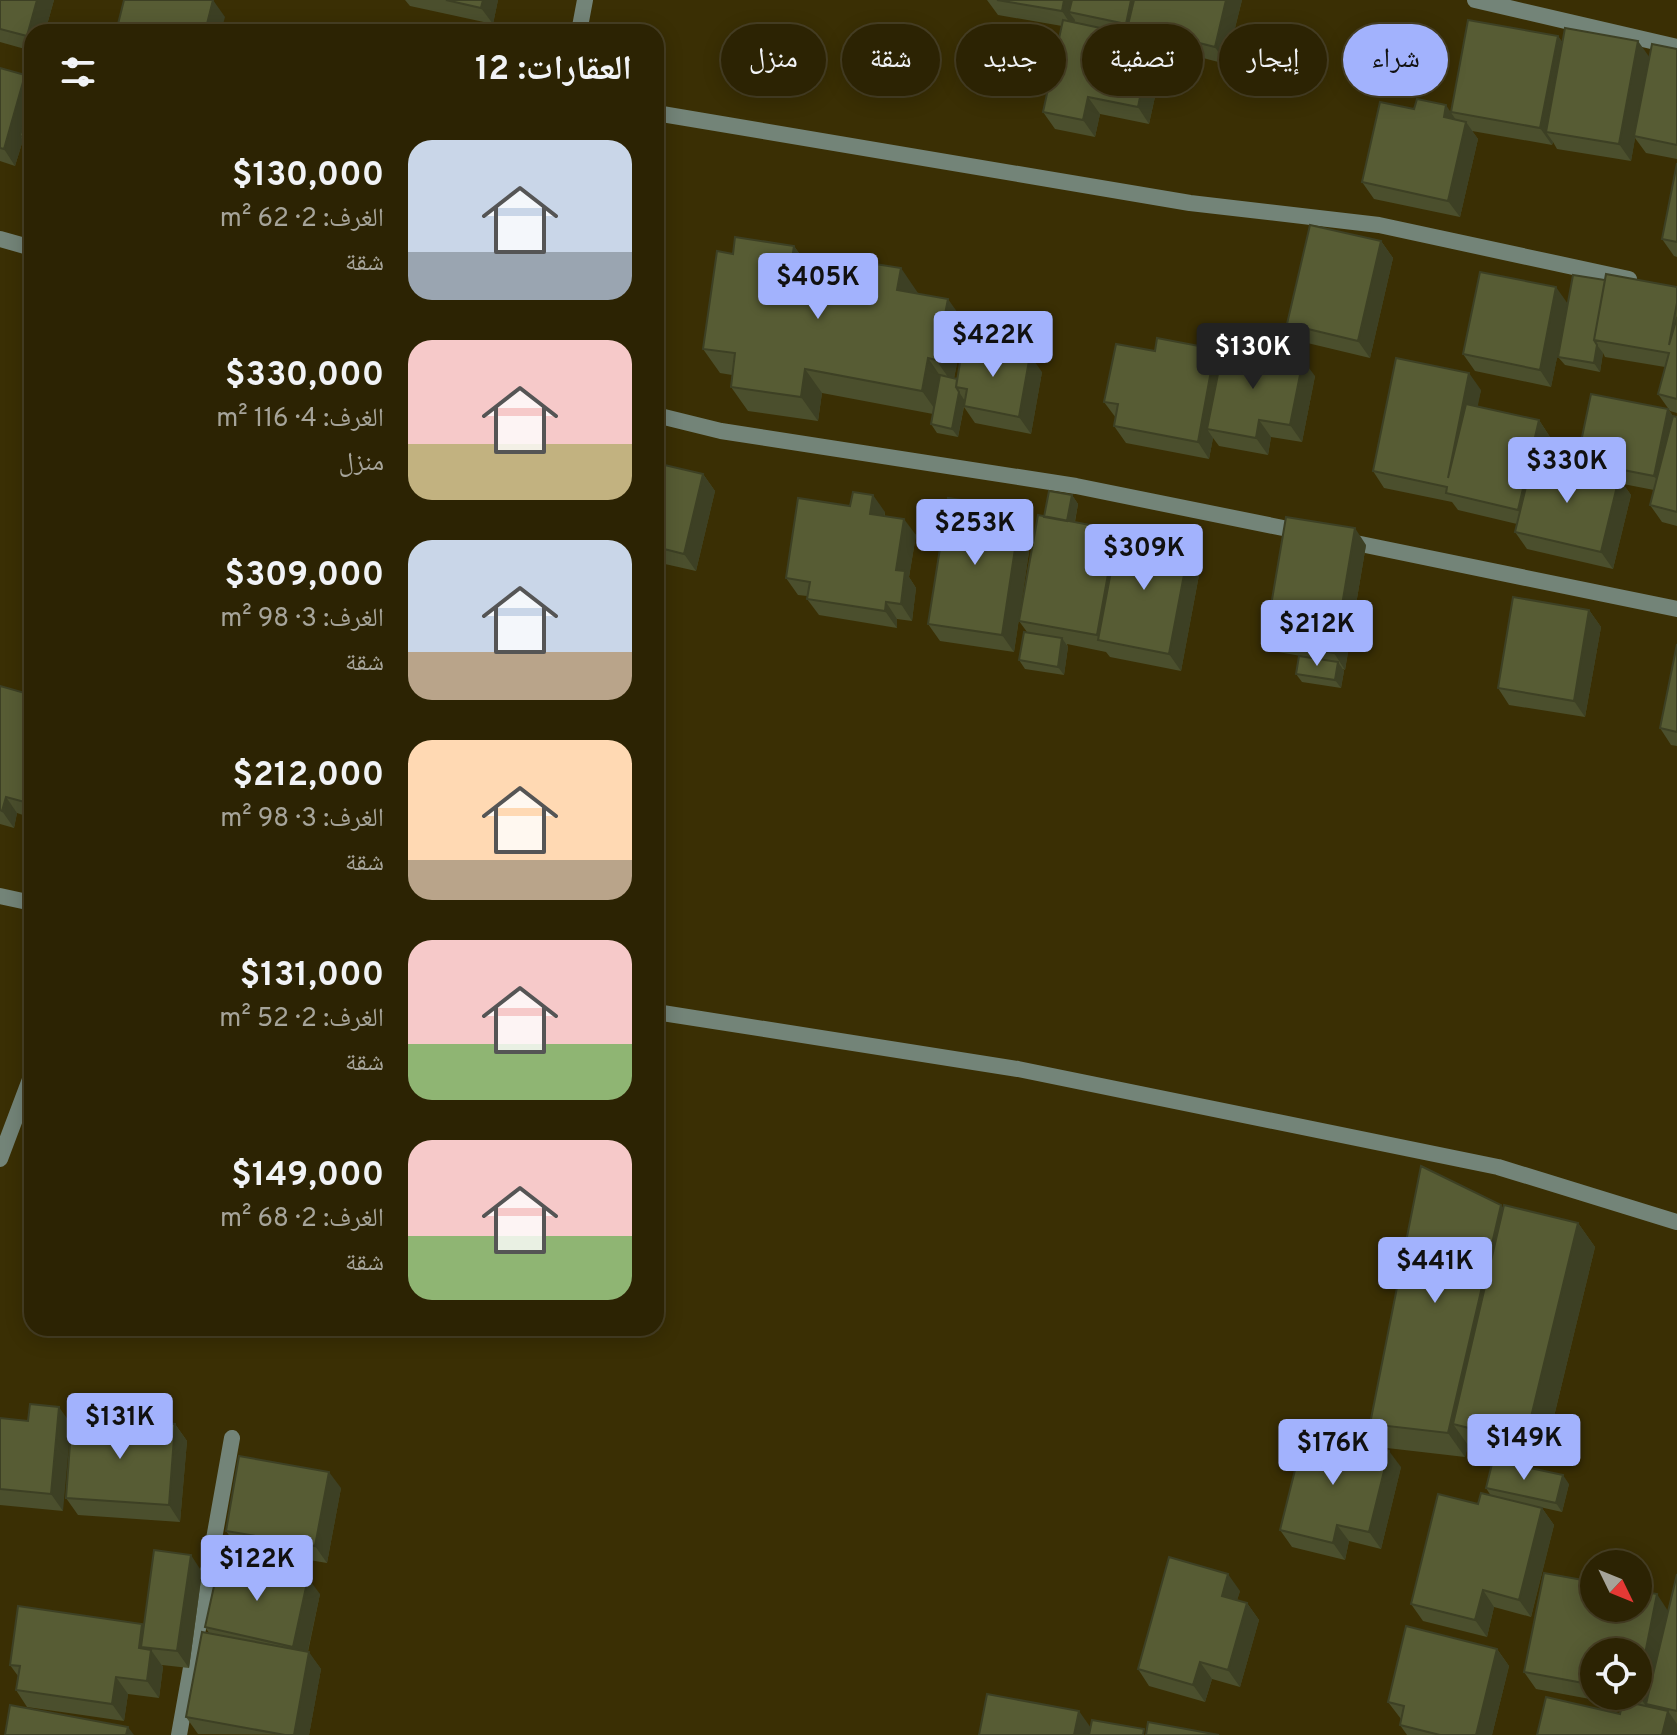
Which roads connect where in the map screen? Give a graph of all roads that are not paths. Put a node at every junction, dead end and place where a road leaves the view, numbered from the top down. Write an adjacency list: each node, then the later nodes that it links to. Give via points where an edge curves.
1 (585, 0): 3 (street)
2 (1475, 0): 4 (street)
3 (580, 24)
4 (1677, 47)
5 (664, 114): 8 (street, via 1190,203 1379,225)
6 (0, 239): 7 (street)
7 (24, 246)
8 (1647, 283)
9 (664, 417): 10 (street, via 721,431 1076,486)
10 (1677, 609)
11 (0, 896): 12 (street)
12 (24, 901)
13 (664, 1013): 16 (street, via 1018,1069 1498,1167)
14 (24, 1095): 15 (street)
15 (0, 1159)
16 (1677, 1222)
17 (232, 1438): 18 (street)
18 (179, 1735)

